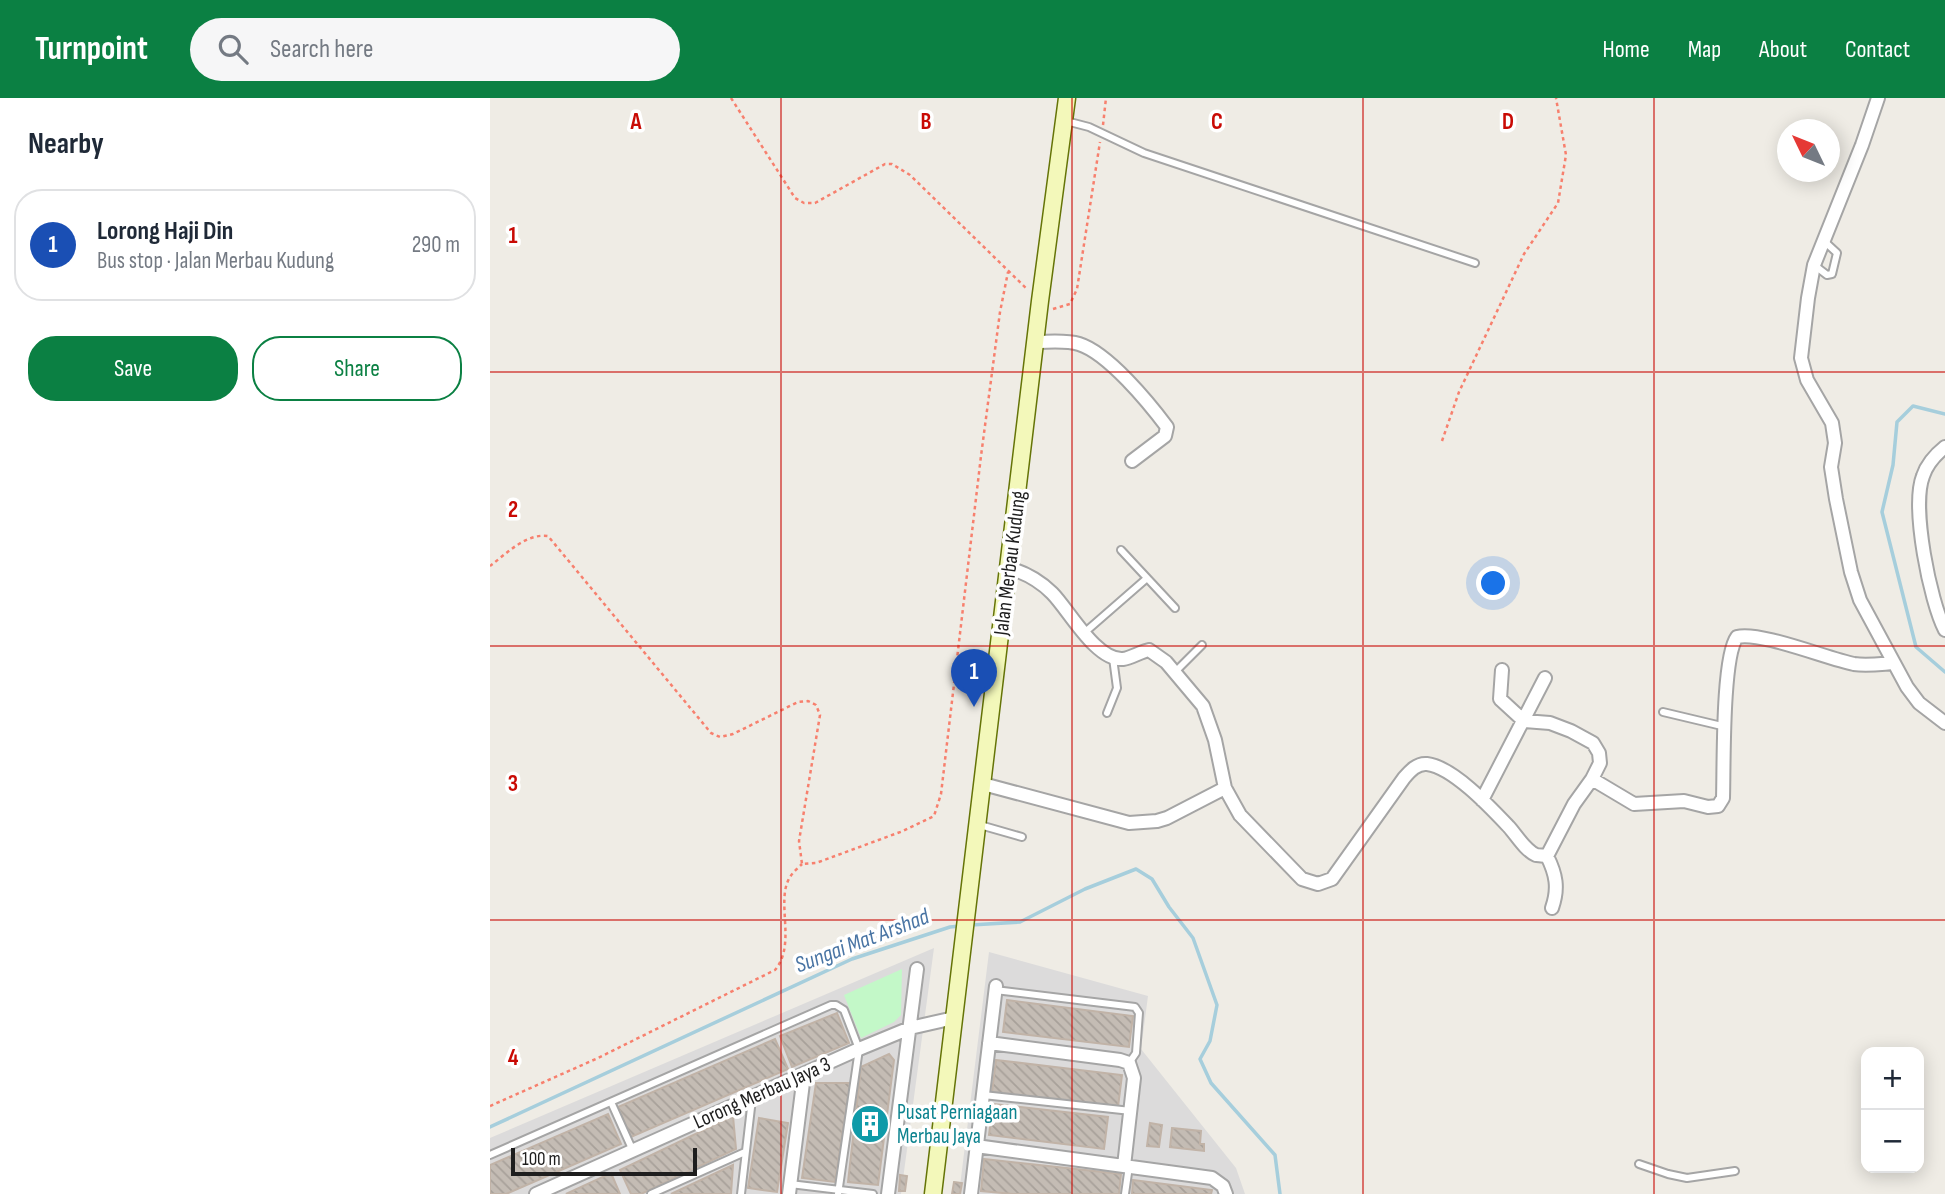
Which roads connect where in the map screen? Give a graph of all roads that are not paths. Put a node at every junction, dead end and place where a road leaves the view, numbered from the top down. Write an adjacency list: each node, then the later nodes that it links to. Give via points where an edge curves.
1 (1067, 98): 3 (main road, Jalan Merbau Kudung)
2 (1878, 98): 4 (street)
3 (1064, 121): 5 (lane, via 1089,127 1144,153); 7 (main road, Jalan Merbau Kudung)
4 (1824, 242): 6 (street); 6 (lane, via 1837,253 1832,274)
5 (1475, 263)
6 (1815, 265): 18 (street, via 1801,358 1807,380 1832,423 1831,467 1851,572 1860,600)
7 (1035, 342): 9 (street, via 1080,344 1096,352 1138,391 1167,427 1165,436); 11 (main road, Jalan Merbau Kudung)
8 (1945, 447): 14 (street, via 1929,463 1918,499 1928,581)
9 (1132, 461)
10 (1121, 550): 12 (lane)
11 (1009, 568): 15 (street, via 1028,573 1052,593); 28 (main road, Jalan Merbau Kudung)
12 (1146, 579): 13 (lane); 15 (lane)
13 (1175, 608)
14 (1945, 630)
15 (1084, 633): 17 (street)
16 (1202, 645): 20 (lane)
17 (1113, 658): 20 (street, via 1149,650); 23 (lane, via 1117,688)
18 (1893, 663): 25 (street, via 1919,703); 26 (street, via 1857,664 1745,635 1737,637 1730,653)
19 (1502, 670): 24 (street, via 1500,699)
20 (1175, 672): 29 (street, via 1203,706)
21 (1545, 678): 24 (street)
22 (1663, 712): 26 (lane)
23 (1107, 713)
24 (1524, 721): 27 (street, via 1550,723 1593,743 1600,763); 30 (street)
25 (1945, 723)
26 (1726, 727): 27 (street, via 1723,798 1717,806 1684,801 1634,804)
27 (1592, 779): 33 (street)
28 (983, 784): 29 (street, via 1129,823 1167,818); 31 (main road, Jalan Merbau Kudung)
29 (1225, 788): 30 (street, via 1240,815 1283,861 1303,879 1318,884 1332,879 1413,768 1425,764 1442,769)
30 (1482, 800): 33 (street, via 1527,848)
31 (978, 824): 32 (lane); 37 (main road, Jalan Merbau Kudung)
32 (1022, 837)
33 (1547, 856): 34 (street, via 1557,878)
34 (1552, 908)
35 (917, 969): 38 (street)
36 (995, 988): 39 (street); 41 (lane, via 1135,1007 1139,1013 1136,1053)
37 (954, 1018): 38 (street, Lorong Merbau Jaya 3); 61 (main road, Jalan Merbau Kudung)
38 (910, 1028): 40 (street, Lorong Merbau Jaya 3); 60 (street)
39 (989, 1043): 41 (street); 43 (street)
40 (859, 1049): 42 (street, Lorong Merbau Jaya 3); 45 (lane, via 844,1010 831,1005); 55 (lane)
41 (1129, 1063): 46 (street, via 1135,1078)
42 (804, 1074): 44 (street, Lorong Merbau Jaya 3); 54 (street)
43 (982, 1095): 46 (lane); 47 (street)
44 (752, 1098): 48 (street, Lorong Merbau Jaya 3); 49 (lane)
45 (611, 1102): 48 (lane); 50 (lane)
46 (1131, 1111): 52 (street)
47 (976, 1146): 52 (street); 62 (street)
48 (633, 1151): 56 (street, Lorong Merbau Jaya 3)
49 (745, 1152): 57 (lane); 58 (lane)
50 (490, 1155)
51 (1639, 1164): 53 (lane, via 1687,1178)
52 (1127, 1166): 63 (lane); 64 (street, via 1212,1178)
53 (1735, 1171)
54 (790, 1189): 55 (lane)
55 (838, 1192): 59 (lane)
56 (536, 1194)
57 (651, 1194)
58 (741, 1194)
59 (873, 1194)
60 (888, 1194)
61 (933, 1194)
62 (971, 1194)
63 (1125, 1194)
64 (1226, 1194)

